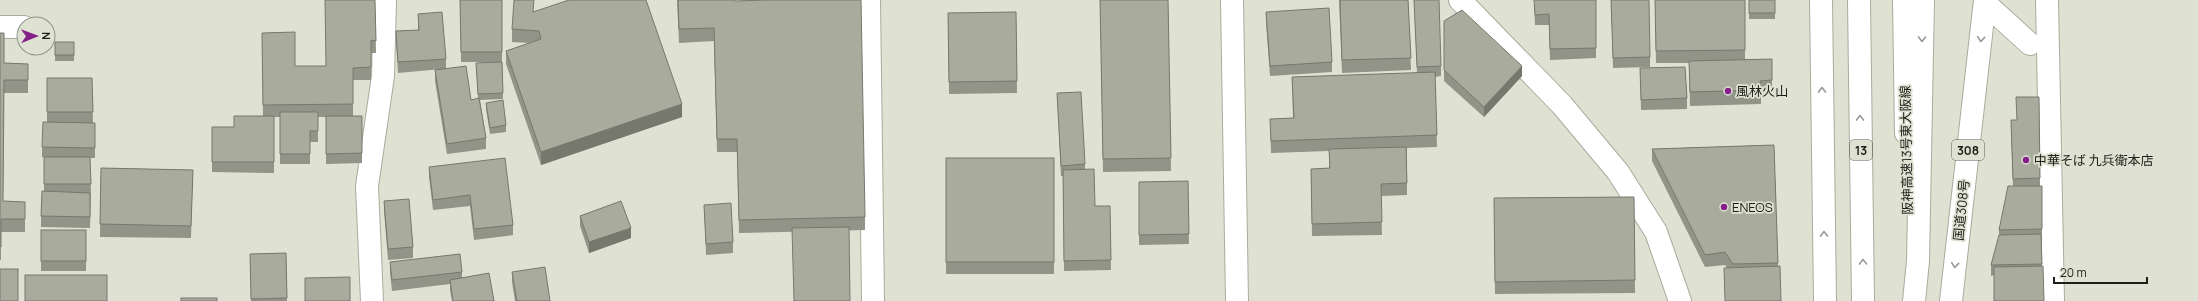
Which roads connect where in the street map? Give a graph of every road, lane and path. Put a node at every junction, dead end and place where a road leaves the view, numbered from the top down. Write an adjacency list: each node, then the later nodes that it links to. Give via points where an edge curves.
1 (385, 0): 14 (main road, via 383,76 367,186)
2 (870, 0): 15 (main road)
3 (1232, 0): 16 (main road)
4 (1460, 0): 17 (main road, via 1562,105 1618,172 1656,232)
5 (1821, 0): 18 (main road, one-way to 5)
6 (1859, 0): 19 (main road, 13, one-way to 6)
7 (1904, 0): 20 (main road, 阪神高速13号東大阪線)
8 (1923, 0): 21 (main road, one-way to 21, via 1918,262)
9 (2048, 0): 23 (main road)
10 (1985, 2): 13 (main road); 22 (main road, 国道308号 / 308, one-way to 22)
11 (0, 27): 12 (main road)
12 (16, 27)
13 (2030, 44)
14 (372, 301)
15 (873, 301)
16 (1237, 301)
17 (1680, 301)
18 (1825, 301)
19 (1863, 301)
20 (1909, 301)
21 (1914, 301)
22 (1951, 301)
23 (2053, 301)

